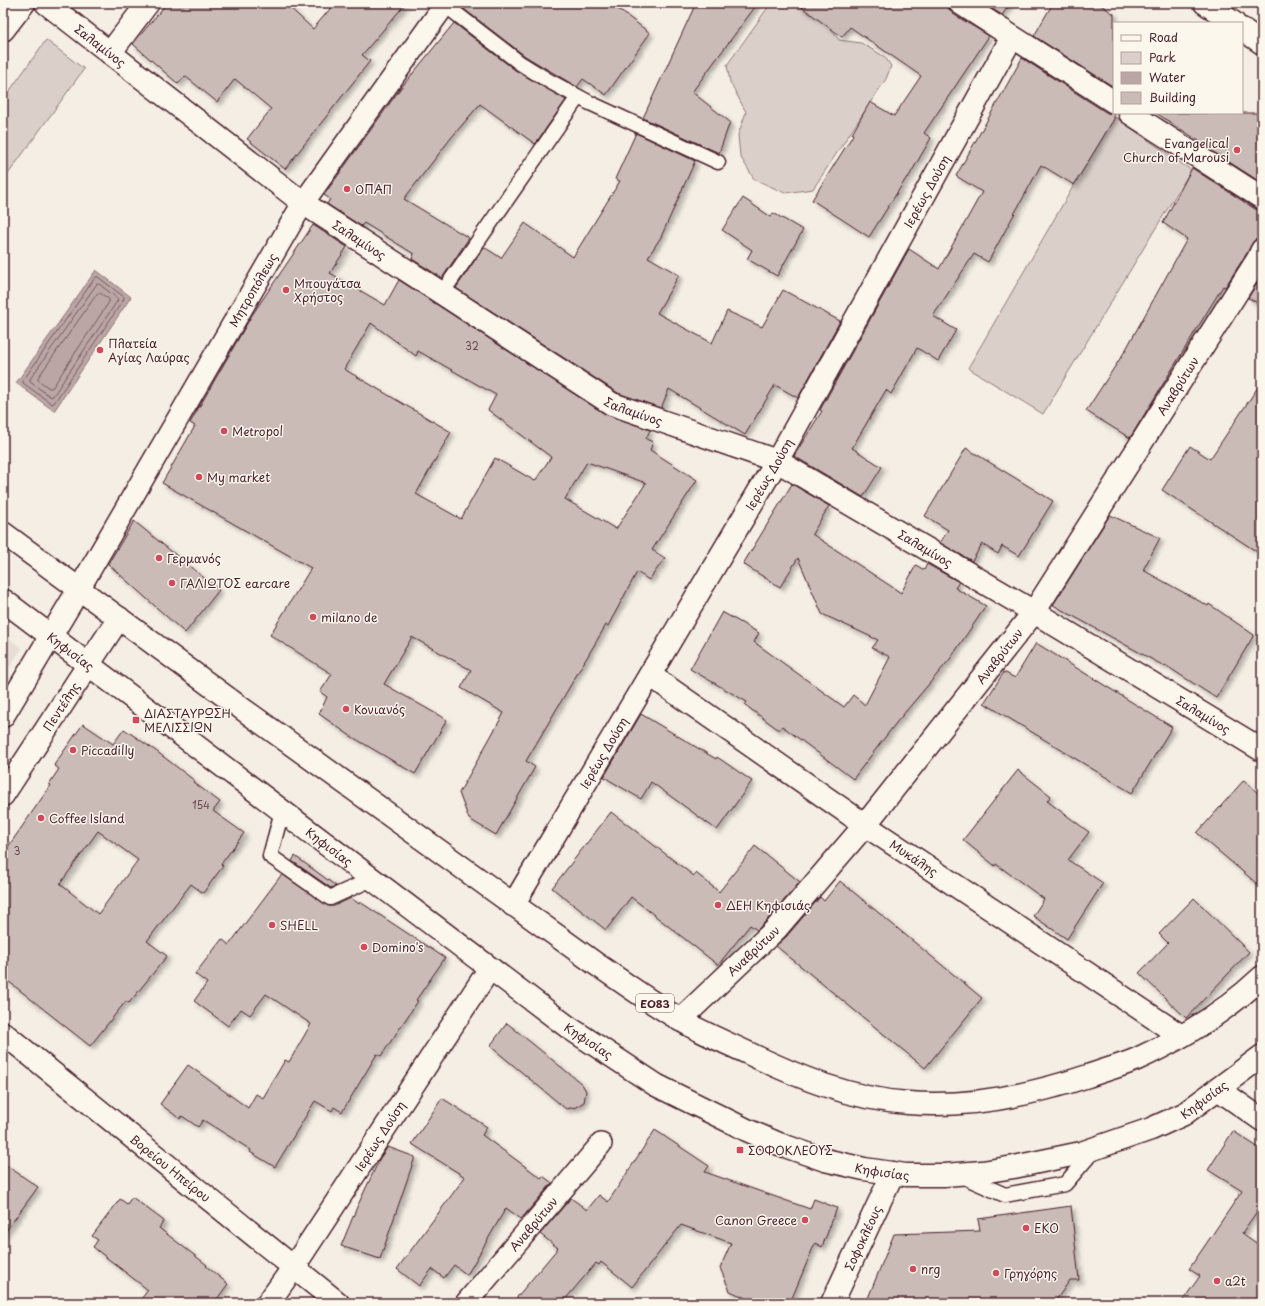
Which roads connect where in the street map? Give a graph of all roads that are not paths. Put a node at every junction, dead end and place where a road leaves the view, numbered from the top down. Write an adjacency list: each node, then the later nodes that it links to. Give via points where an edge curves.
1 (24, 3): 8 (street)
2 (46, 3): 12 (street, Σαλαμίνος)
3 (148, 3): 12 (street)
4 (960, 3): 10 (street)
5 (1205, 3): 7 (street)
6 (446, 4): 13 (lane, via 520,63); 18 (street, Μητροπόλεως)
7 (1233, 22)
8 (3, 30)
9 (1243, 30): 11 (street)
10 (1012, 37): 14 (street); 21 (street, Ιερέως Δούση)
11 (1262, 43)
12 (110, 53): 18 (street, Σαλαμίνος)
13 (578, 97): 16 (lane); 20 (lane)
14 (1113, 101)
15 (1132, 114): 17 (street)
16 (718, 162)
17 (1262, 198)
18 (303, 203): 20 (street, Σαλαμίνος); 23 (street, Μητροπόλεως)
19 (1262, 250): 25 (street, Αναβρύτων)
20 (442, 293): 21 (street, Σαλαμίνος, via 612,404)
21 (777, 461): 25 (street, Σαλαμίνος); 29 (street, Ιερέως Δούση)
22 (3, 532): 23 (street, ΕΟ83)
23 (79, 589): 26 (street, ΕΟ83); 27 (street)
24 (3, 600): 27 (street, Κηφισίας)
25 (1034, 612): 31 (street, Σαλαμίνος); 34 (street, Αναβρύτων)
26 (119, 618): 28 (street, Πεντέλης); 36 (street, ΕΟ83)
27 (52, 637): 28 (street, Κηφισίας); 30 (street)
28 (88, 665): 32 (street, Πεντέλης); 33 (street, Κηφισίας)
29 (650, 675): 34 (street, Μυκάλης); 36 (street, Ιερέως Δούση)
30 (3, 716)
31 (1262, 750)
32 (3, 795)
33 (282, 811): 35 (street, Κηφισίας); 35 (lane, via 270,856 330,898)
34 (865, 825): 39 (street, Αναβρύτων, via 776,929); 41 (street, Μυκάλης)
35 (372, 879): 37 (street, Κηφισίας)
36 (513, 905): 39 (street, ΕΟ83)
37 (490, 968): 46 (street, Κηφισίας, via 568,1027 656,1085 779,1144 864,1170); 47 (street, Ιερέως Δούση)
38 (1262, 976): 41 (street, ΕΟ83, via 1221,1012)
39 (680, 1020): 41 (street, ΕΟ83, via 795,1075 838,1091 908,1103 978,1102 1038,1091 1136,1060)
40 (3, 1033): 47 (street, Βορείου Ηπείρου)
41 (1181, 1036)
42 (1262, 1056): 43 (street, Κηφισίας)
43 (1218, 1089): 44 (street); 46 (street, Κηφισίας, via 1184,1114 1151,1129 1074,1154 1014,1168 958,1174)
44 (1262, 1120)
45 (601, 1144): 50 (street, Αναβρύτων)
46 (893, 1173): 51 (street, Σοφοκλέους)
47 (293, 1268): 48 (street, Ιερέως Δούση); 49 (street, Βορείου Ηπείρου)
48 (268, 1303)
49 (338, 1303)
50 (466, 1303)
51 (832, 1303)

